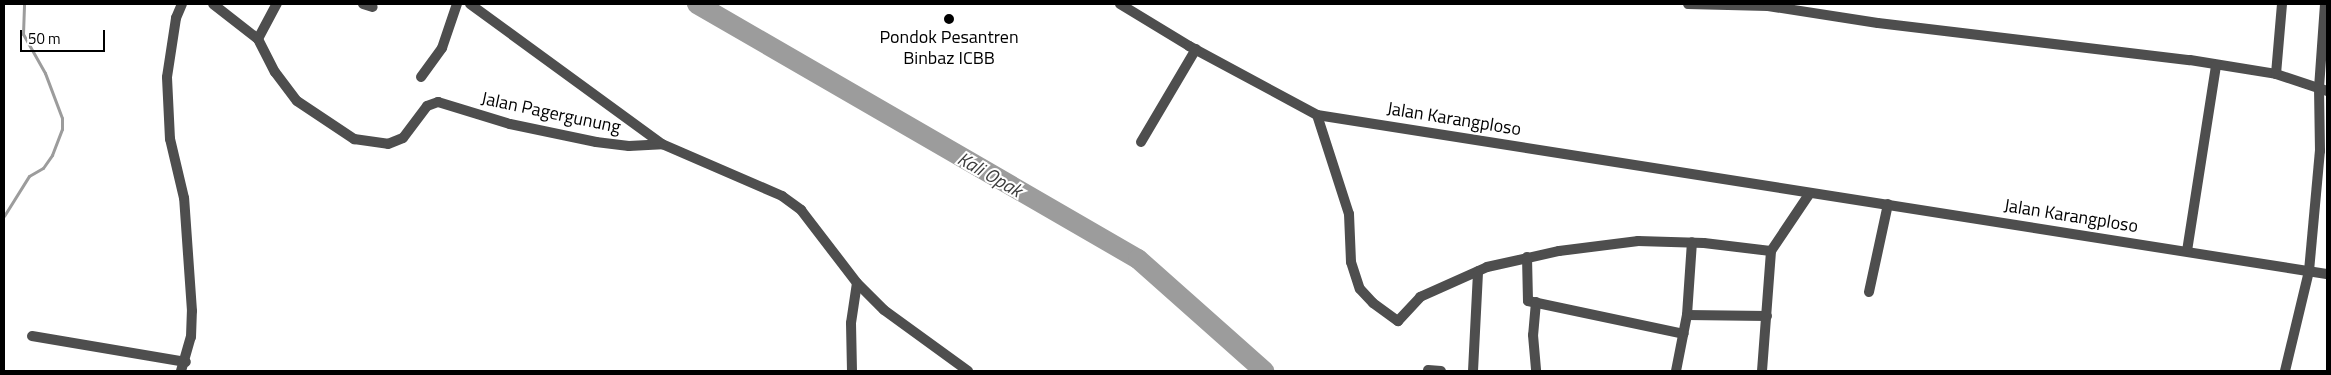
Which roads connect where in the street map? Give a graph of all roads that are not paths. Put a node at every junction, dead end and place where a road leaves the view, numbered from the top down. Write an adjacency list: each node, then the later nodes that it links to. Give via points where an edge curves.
1 (182, 4): 36 (street, via 167,77 170,139 184,198 192,311)
2 (212, 4): 11 (street, Jalan Pagergunung)
3 (276, 4): 11 (street)
4 (456, 4): 15 (street, via 442,48)
5 (470, 4): 19 (street)
6 (1120, 4): 9 (street, Jalan Karangploso)
7 (1688, 4): 13 (street, via 1768,6)
8 (2282, 4): 14 (street)
9 (1132, 7): 12 (street, Jalan Karangploso)
10 (2326, 8): 16 (street)
11 (258, 39): 19 (street, Jalan Pagergunung, via 275,72 297,100 354,138 370,143 388,144 403,138 427,106 438,102 510,124 596,142 629,146)
12 (1196, 49): 17 (street, Jalan Karangploso); 18 (street)
13 (2216, 65): 14 (street); 24 (street)
14 (2276, 74): 16 (street)
15 (422, 77)
16 (2323, 89): 27 (street)
17 (1317, 114): 20 (street, Jalan Karangploso); 26 (street, via 1349,214 1351,262 1360,289 1373,304 1398,321 1420,297)
18 (1141, 142)
19 (662, 144): 29 (street, Jalan Pagergunung, via 792,203 801,210)
20 (1810, 192): 21 (street, Jalan Karangploso); 23 (street)
21 (1888, 204): 24 (street, Jalan Karangploso); 30 (street)
22 (1692, 242): 23 (street); 25 (street, via 1638,241); 32 (street)
23 (1771, 251): 33 (street)
24 (2187, 251): 27 (street, Jalan Karangploso)
25 (1527, 257): 26 (street); 31 (street, via 1528,300)
26 (1478, 271): 41 (street)
27 (2309, 271): 28 (street, Jalan Karangploso); 45 (street)
28 (2327, 274)
29 (857, 283): 38 (street, via 851,323); 39 (street, Jalan Pagergunung, via 912,332)
30 (1870, 292)
31 (1536, 302): 34 (street); 42 (street)
32 (1688, 315): 33 (street); 34 (street)
33 (1767, 316): 44 (street)
34 (1684, 334): 43 (street)
35 (32, 336): 36 (street)
36 (184, 367)
37 (1428, 370): 40 (street)
38 (852, 371)
39 (968, 371)
40 (1441, 371)
41 (1473, 371)
42 (1536, 371)
43 (1676, 371)
44 (1762, 371)
45 (2285, 371)

